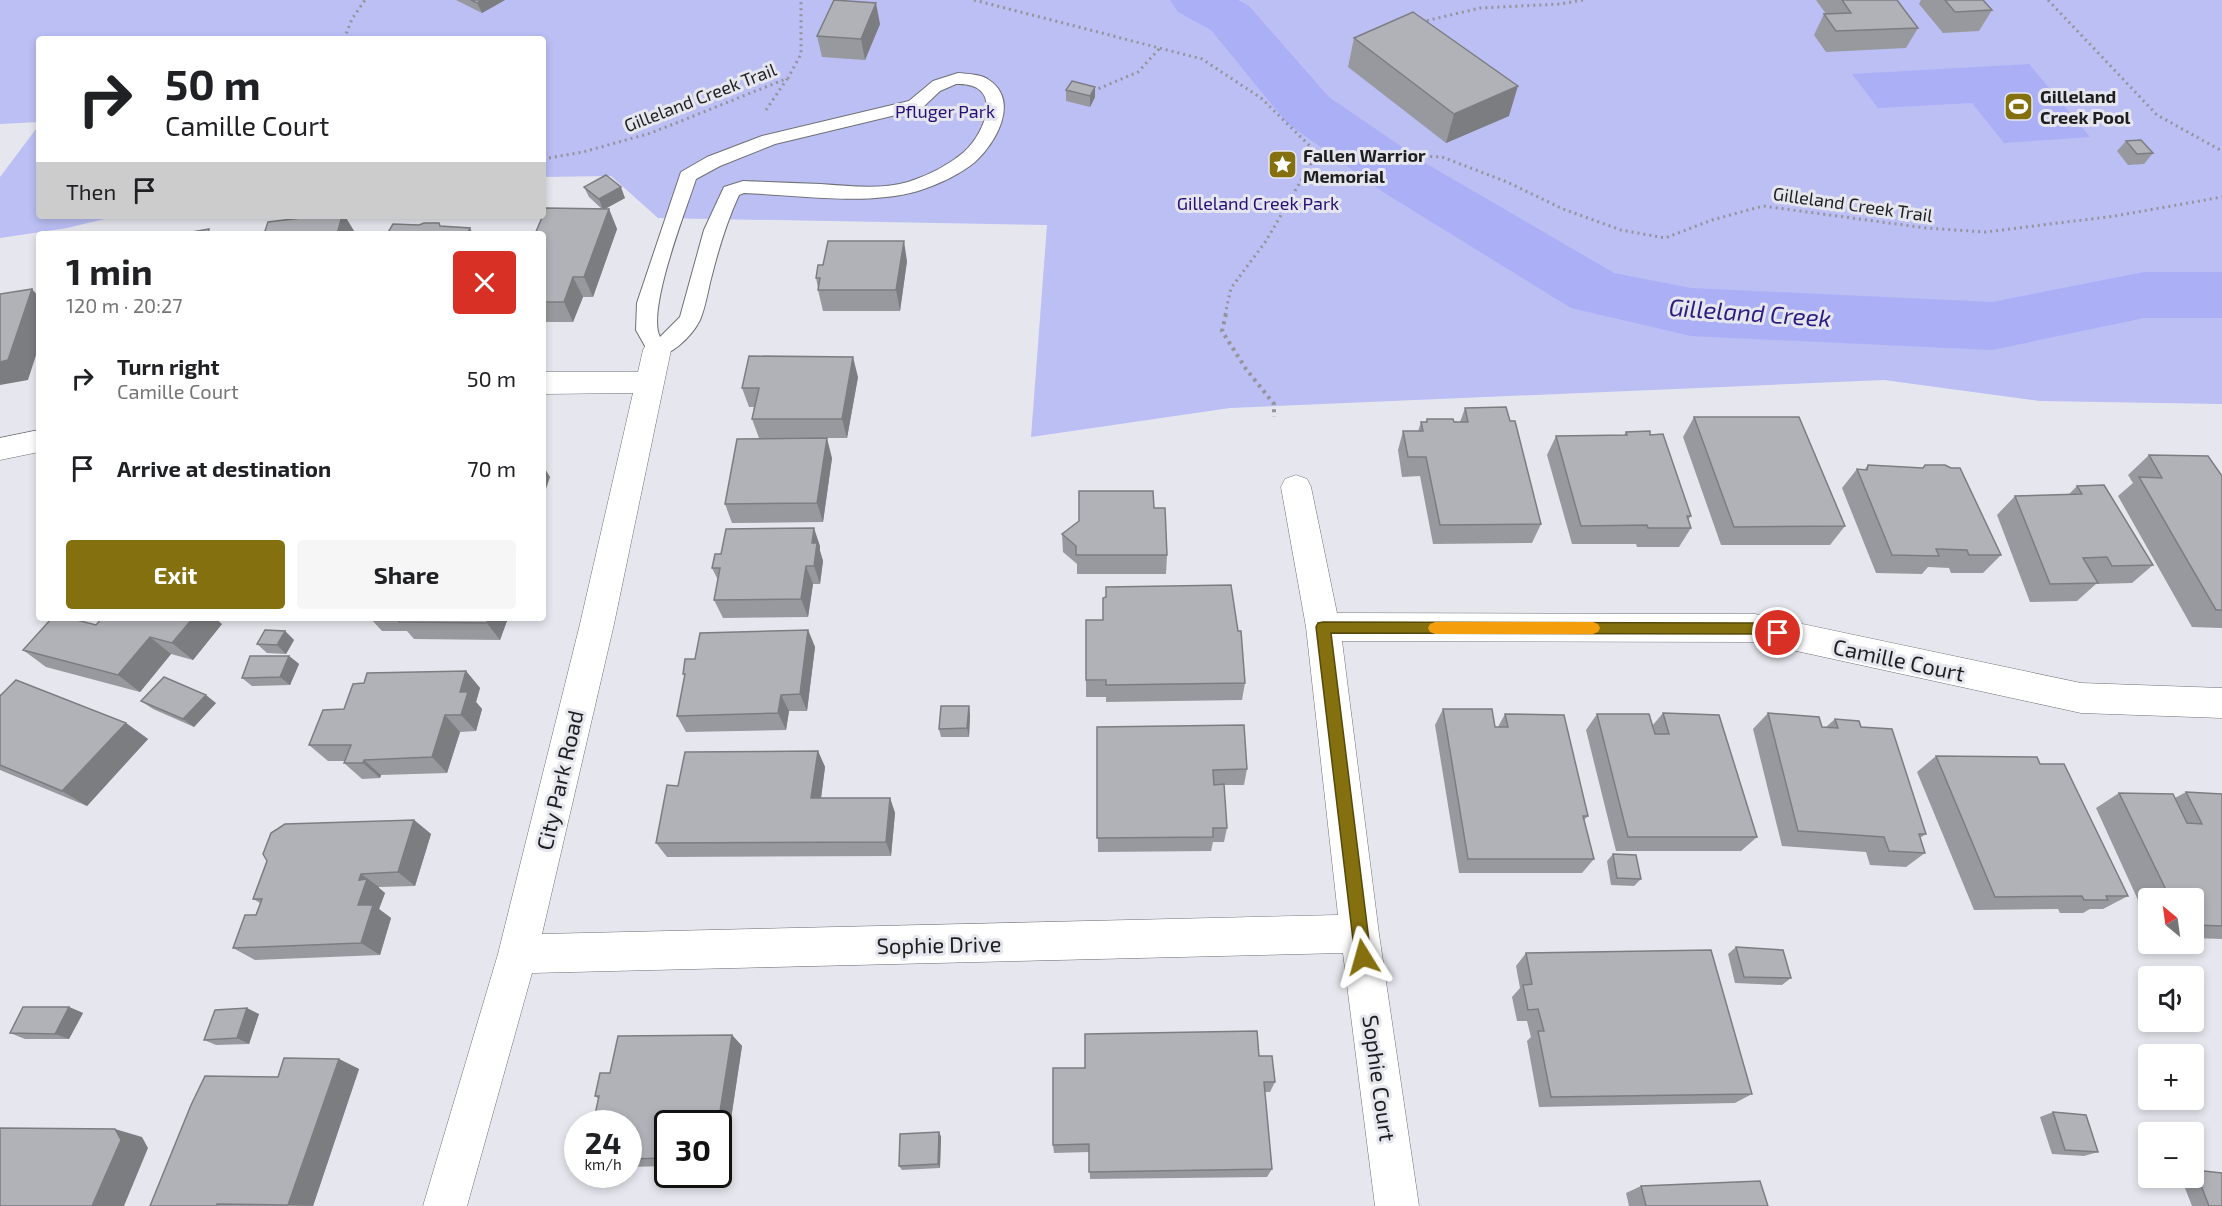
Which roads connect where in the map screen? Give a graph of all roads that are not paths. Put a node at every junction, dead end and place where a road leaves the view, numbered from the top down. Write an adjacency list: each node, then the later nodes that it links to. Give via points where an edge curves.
1 (750, 147): 2 (lane); 2 (lane, via 915,105 944,81 958,78 985,84 996,108 987,137 966,159 906,189 876,193); 3 (lane, via 706,164 688,176 647,303 646,330)
2 (743, 186): 3 (lane, via 730,191 721,208 690,319)
3 (653, 366): 4 (street); 11 (street, City Park Road, via 597,624)
4 (546, 383)
5 (36, 442): 6 (street)
6 (0, 449)
7 (1296, 487): 8 (street, Sophie Court)
8 (1323, 627): 9 (street, Camille Court, via 1755,628 2081,698); 10 (street, Sophie Court)
9 (2222, 703)
10 (1360, 934): 11 (street, Sophie Drive); 13 (street, Sophie Court)
11 (518, 954): 12 (street, City Park Road)
12 (446, 1206)
13 (1397, 1206)

